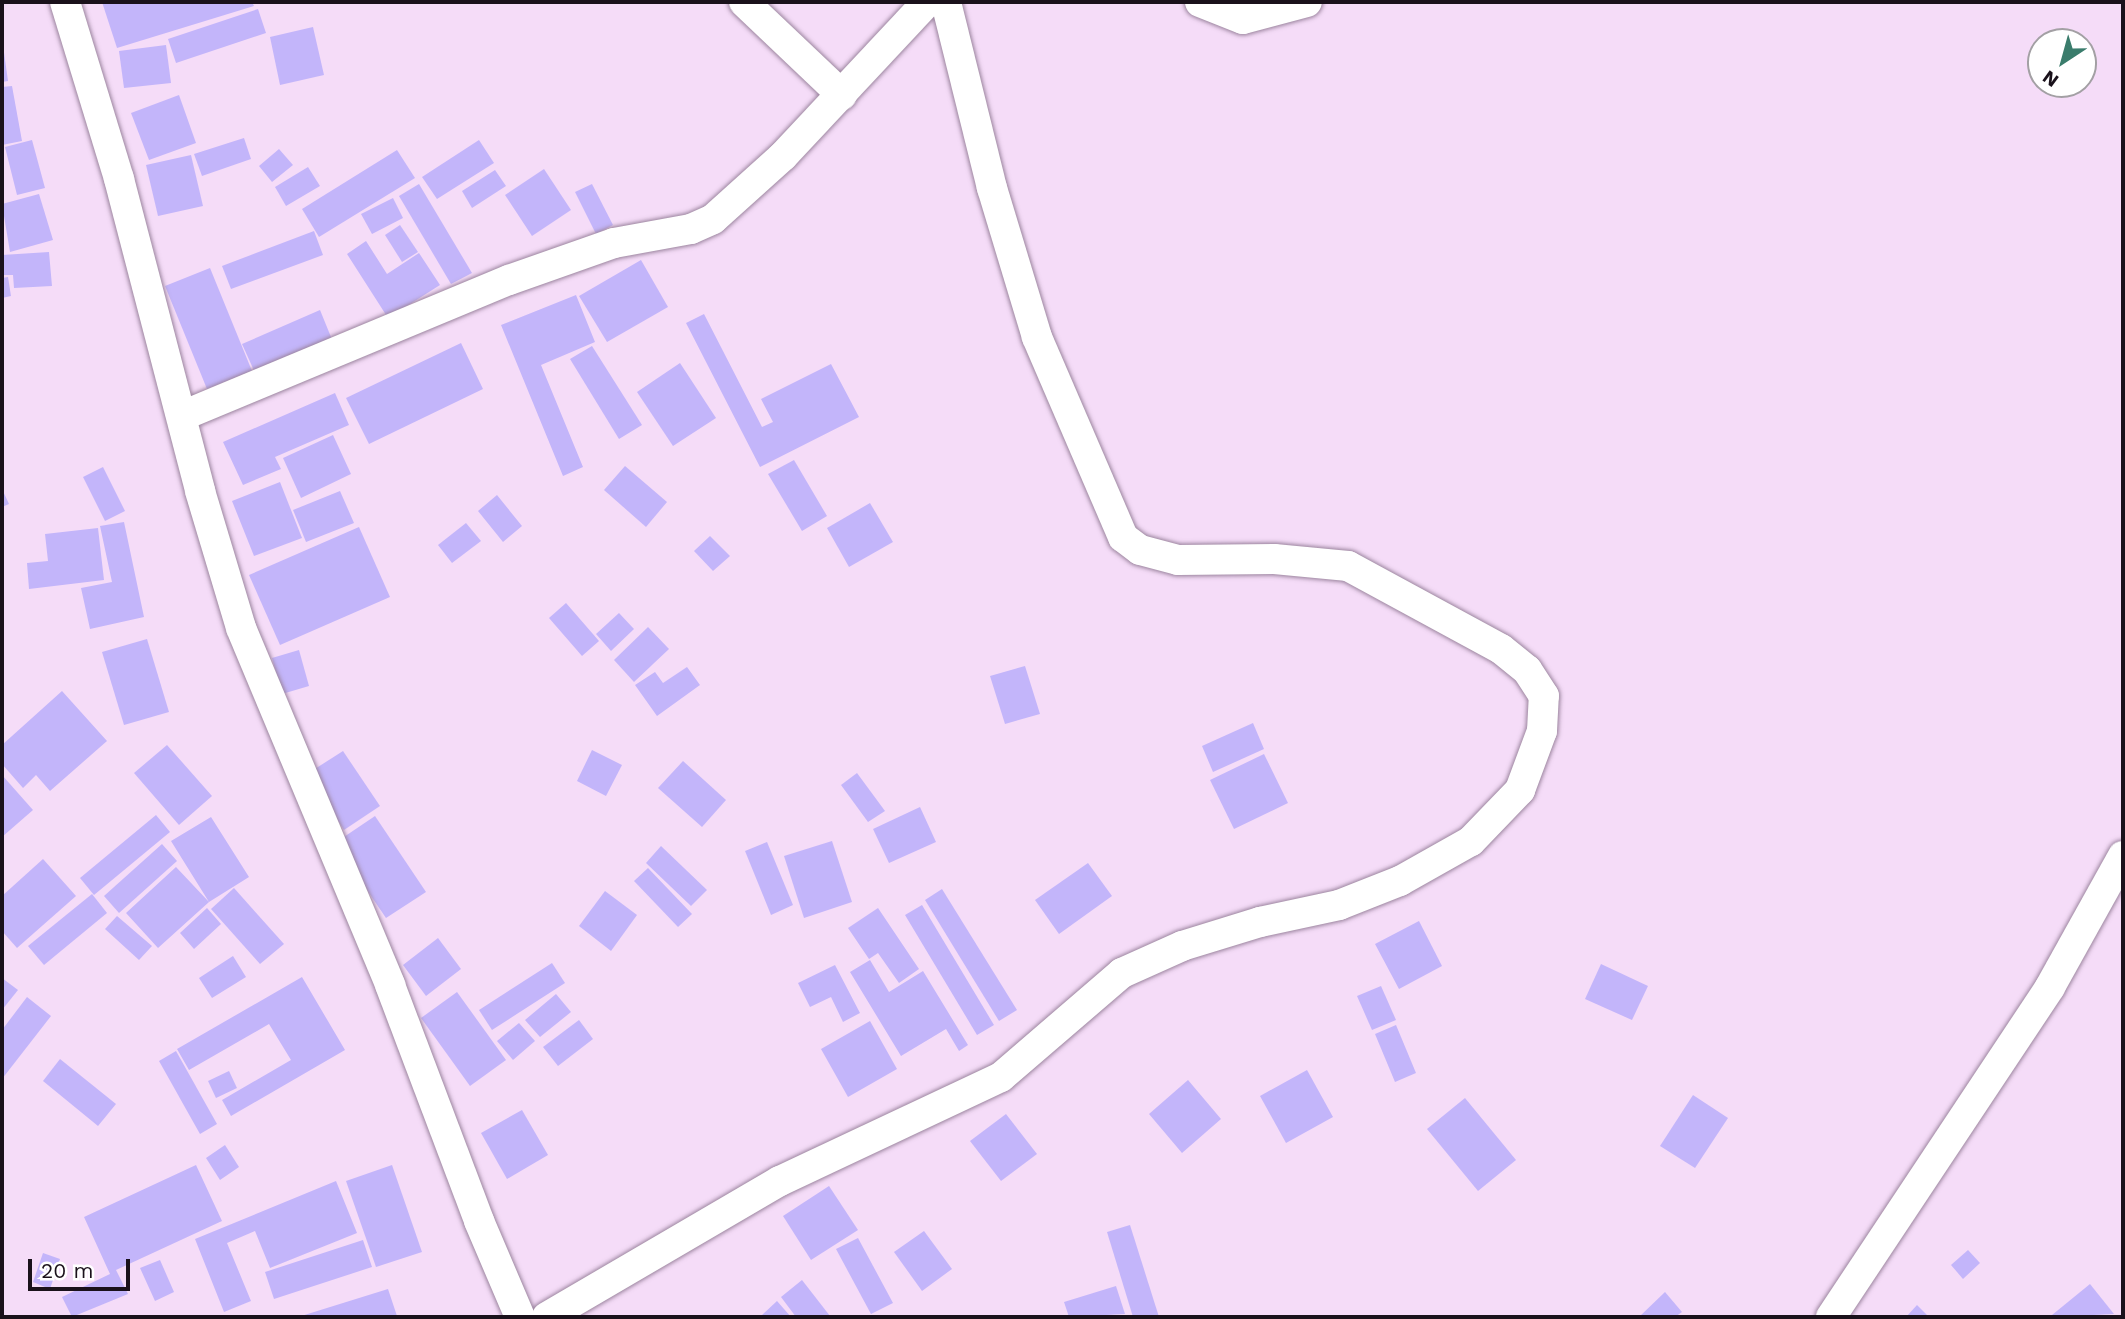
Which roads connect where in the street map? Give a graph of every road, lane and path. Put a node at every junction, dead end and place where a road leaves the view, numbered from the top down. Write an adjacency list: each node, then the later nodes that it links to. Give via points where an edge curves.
1 (65, 2): 8 (street)
2 (744, 2): 7 (street)
3 (927, 2): 7 (street)
4 (946, 2): 11 (street, via 992,188 1037,337 1123,537 1140,550 1178,560 1274,559 1348,566 1501,649 1527,670 1544,696 1542,731 1520,790 1471,841 1400,881 1339,905 1182,946 1122,973 1001,1077 780,1181)
5 (1200, 2): 6 (street, via 1243,19)
6 (1307, 2)
7 (842, 95): 8 (street, via 736,202 713,219 691,229 614,243 509,280)
8 (182, 416): 10 (street, via 241,628 390,985)
9 (2123, 856): 12 (street, via 2050,987)
10 (520, 1317)
11 (547, 1317)
12 (1831, 1317)

